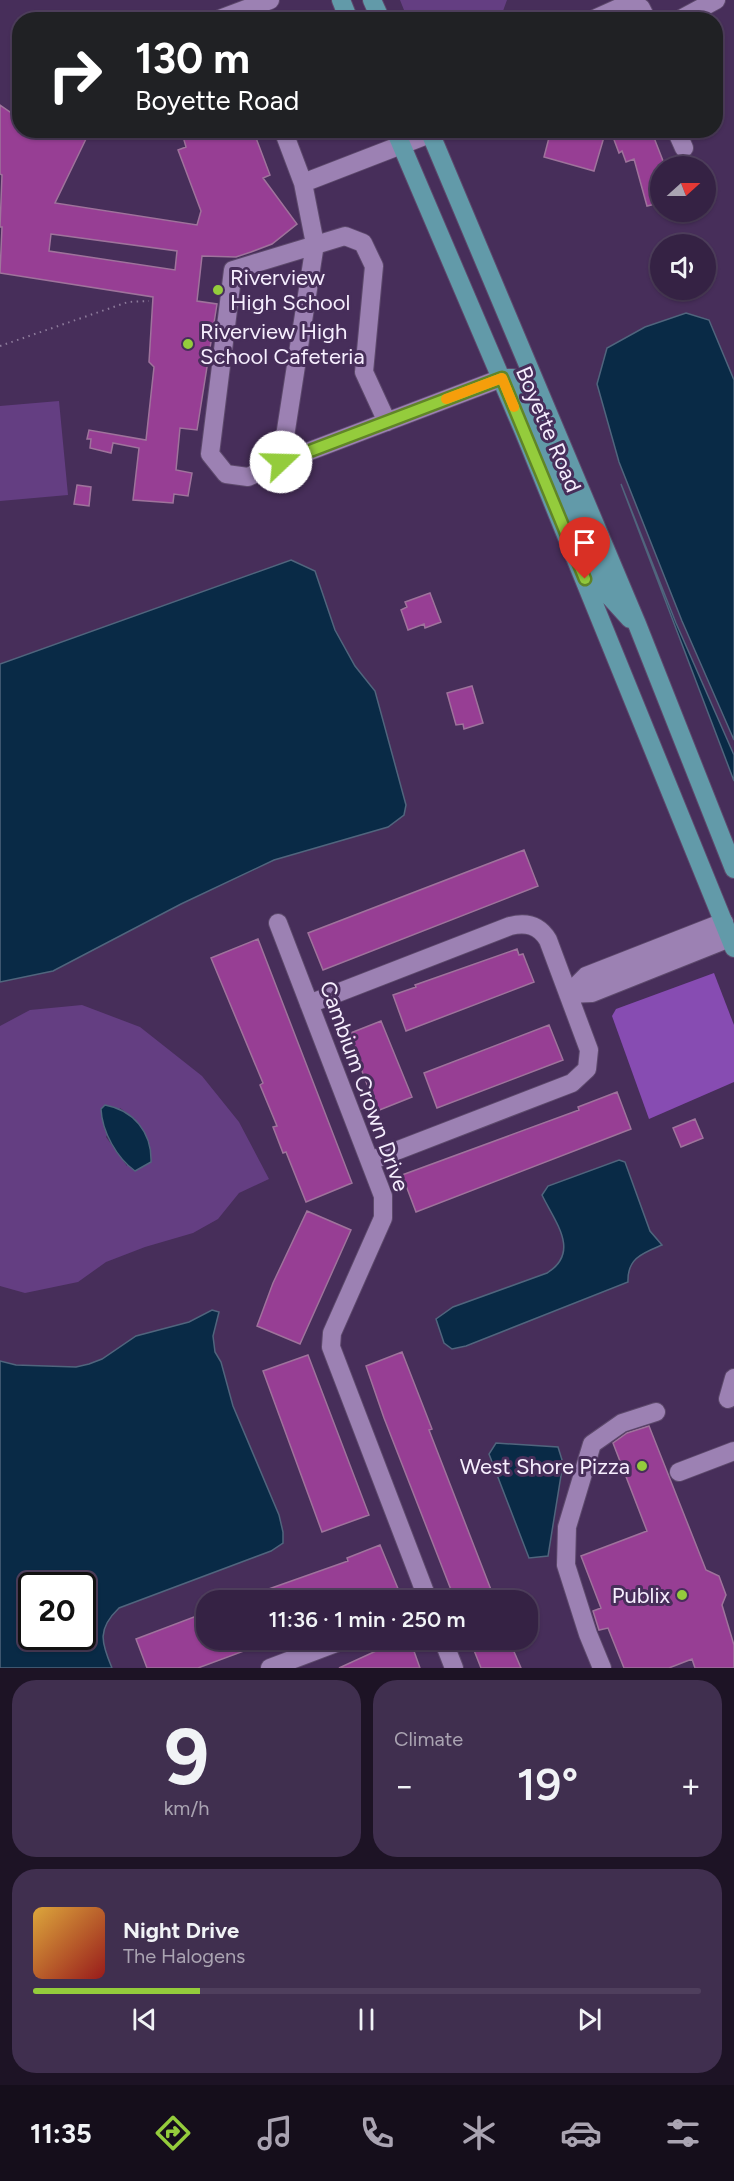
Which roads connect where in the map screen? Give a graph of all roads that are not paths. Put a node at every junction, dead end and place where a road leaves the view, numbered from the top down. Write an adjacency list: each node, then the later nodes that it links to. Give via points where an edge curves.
1 (270, 0): 3 (street)
2 (716, 0): 6 (street)
3 (245, 12)
4 (610, 12): 5 (street, via 632,2)
5 (643, 12)
6 (694, 12)
7 (286, 138): 12 (street)
8 (399, 138): 12 (street); 14 (main road, Boyette Road)
9 (435, 138): 17 (main road, Boyette Road)
10 (680, 138): 11 (street)
11 (684, 148)
12 (303, 183): 13 (street)
13 (315, 244): 15 (street, via 345,236 363,243 374,266 364,372); 16 (street); 16 (street, via 233,270 210,454 226,474 248,477)
14 (502, 378): 15 (street); 17 (main road, via 513,378 521,387 603,584 623,614); 20 (main road, Boyette Road)
15 (387, 422): 16 (street)
16 (281, 462)
17 (637, 624): 18 (main road, Boyette Road)
18 (734, 869)
19 (278, 923): 22 (street, Cambium Crown Drive)
20 (730, 934): 21 (street, via 592,993)
21 (568, 994): 22 (street, via 543,933 519,924); 23 (street, via 589,1050 587,1070 581,1077)
22 (309, 1004): 23 (street, Cambium Crown Drive)
23 (370, 1161): 29 (street, Cambium Crown Drive, via 385,1212 332,1334 331,1347)
24 (734, 1378): 25 (street)
25 (728, 1399)
26 (656, 1412): 34 (street, via 622,1423 592,1444 567,1527 566,1565)
27 (734, 1451): 28 (street)
28 (679, 1472)
29 (424, 1590)
30 (318, 1650): 32 (street)
31 (447, 1650): 33 (street)
32 (270, 1668)
33 (454, 1668)
34 (602, 1668)

